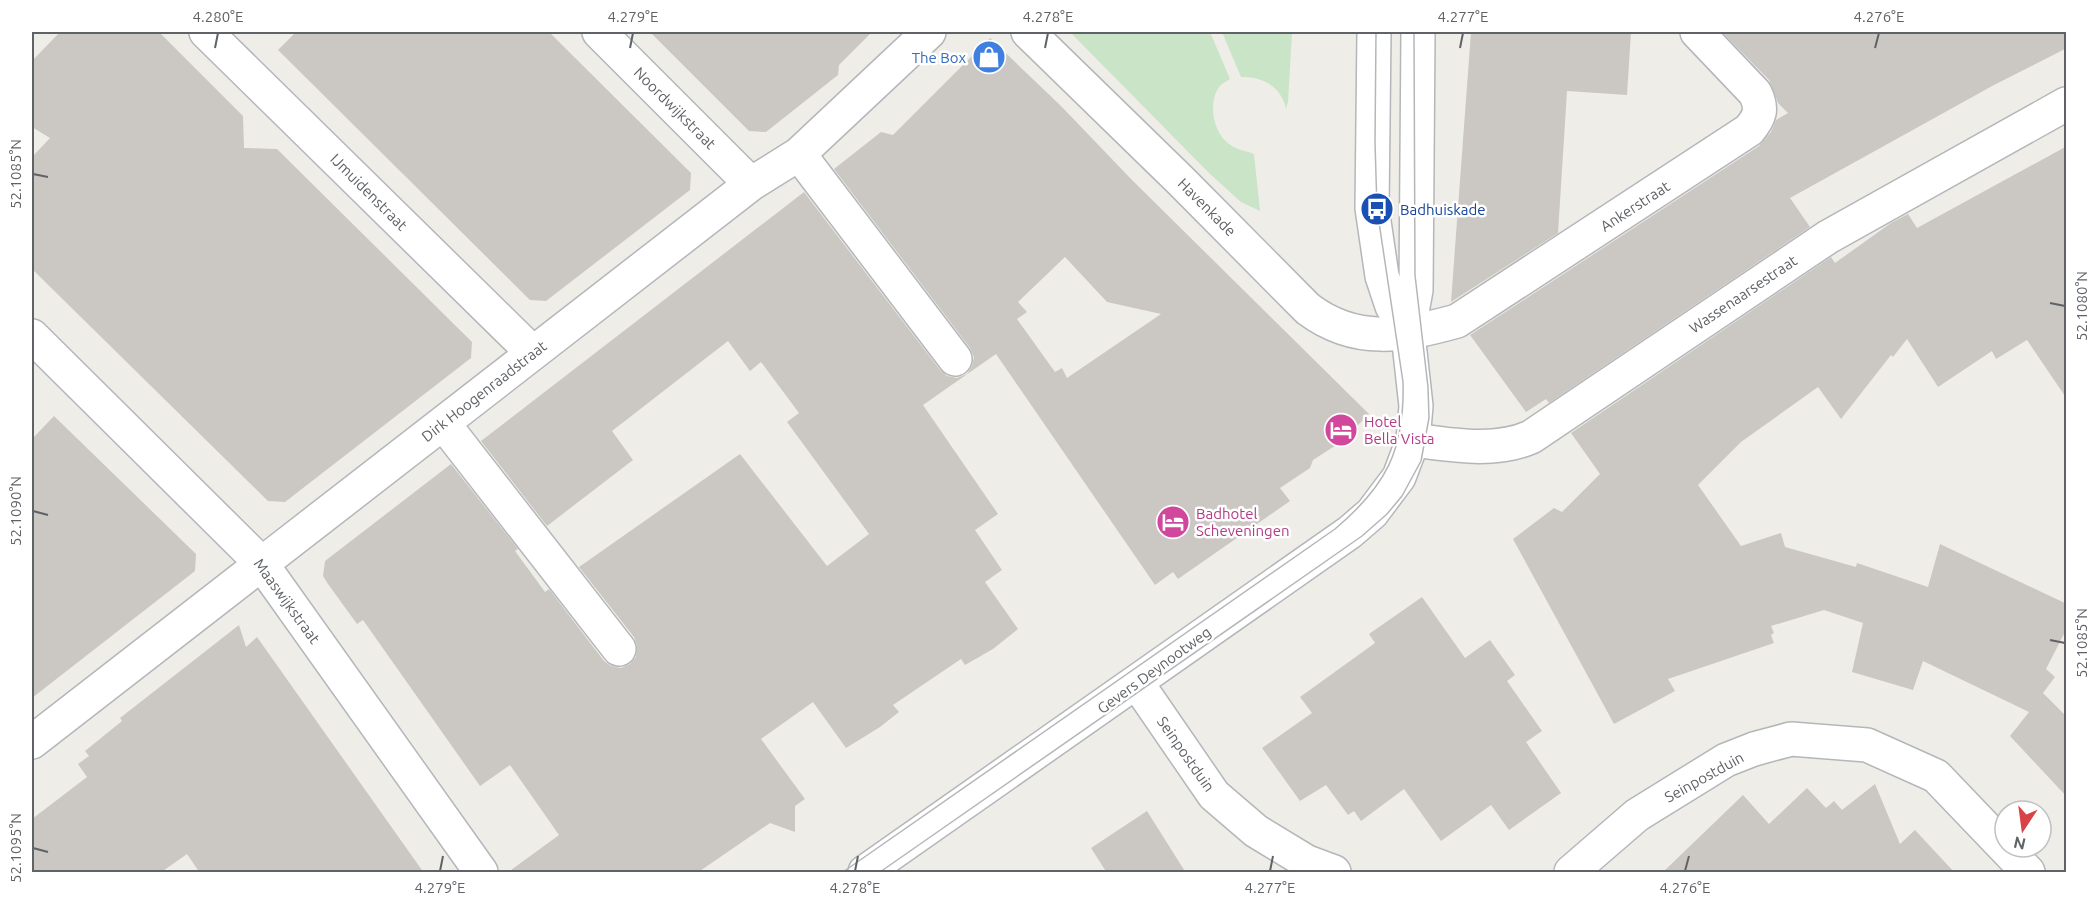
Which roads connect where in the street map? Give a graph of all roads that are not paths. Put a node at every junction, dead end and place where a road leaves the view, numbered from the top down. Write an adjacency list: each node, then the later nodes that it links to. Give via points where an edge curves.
1 (206, 32): 13 (street, IJmuidenstraat)
2 (599, 32): 10 (street, Noordwijkstraat)
3 (929, 32): 9 (street, Dirk Hoogenraadstraat)
4 (1028, 32): 11 (street, Havenkade, via 1323,321 1359,334)
5 (1374, 32): 11 (street, via 1372,208 1382,276 1392,306)
6 (1418, 32): 11 (street, via 1416,290)
7 (1697, 32): 11 (street, Ankerstraat, via 1755,93 1761,110 1749,130 1457,321)
8 (2067, 104): 16 (street, Wassenaarsestraat, via 1828,237 1531,437 1500,446)
9 (799, 154): 10 (street, Dirk Hoogenraadstraat); 14 (street)
10 (751, 184): 13 (street, Dirk Hoogenraadstraat)
11 (1408, 334): 16 (street, via 1416,406)
12 (32, 336): 17 (street, Maaswijkstraat)
13 (533, 353): 15 (street, Dirk Hoogenraadstraat)
14 (955, 359)
15 (443, 423): 17 (street, Dirk Hoogenraadstraat); 18 (street)
16 (1413, 440): 19 (street, Gevers Deynootweg, via 1399,477 1358,526)
17 (261, 562): 20 (street, Dirk Hoogenraadstraat); 21 (street, Maaswijkstraat)
18 (619, 649)
19 (1137, 683): 22 (street, Gevers Deynootweg); 23 (street, Seinpostduin, via 1214,795 1256,831 1307,862)
20 (32, 742)
21 (481, 873)
22 (865, 873)
23 (1335, 873)
24 (1571, 873): 25 (street, Seinpostduin, via 1637,815 1716,766 1754,749 1791,739 1867,745 1936,776)
25 (2028, 873)

